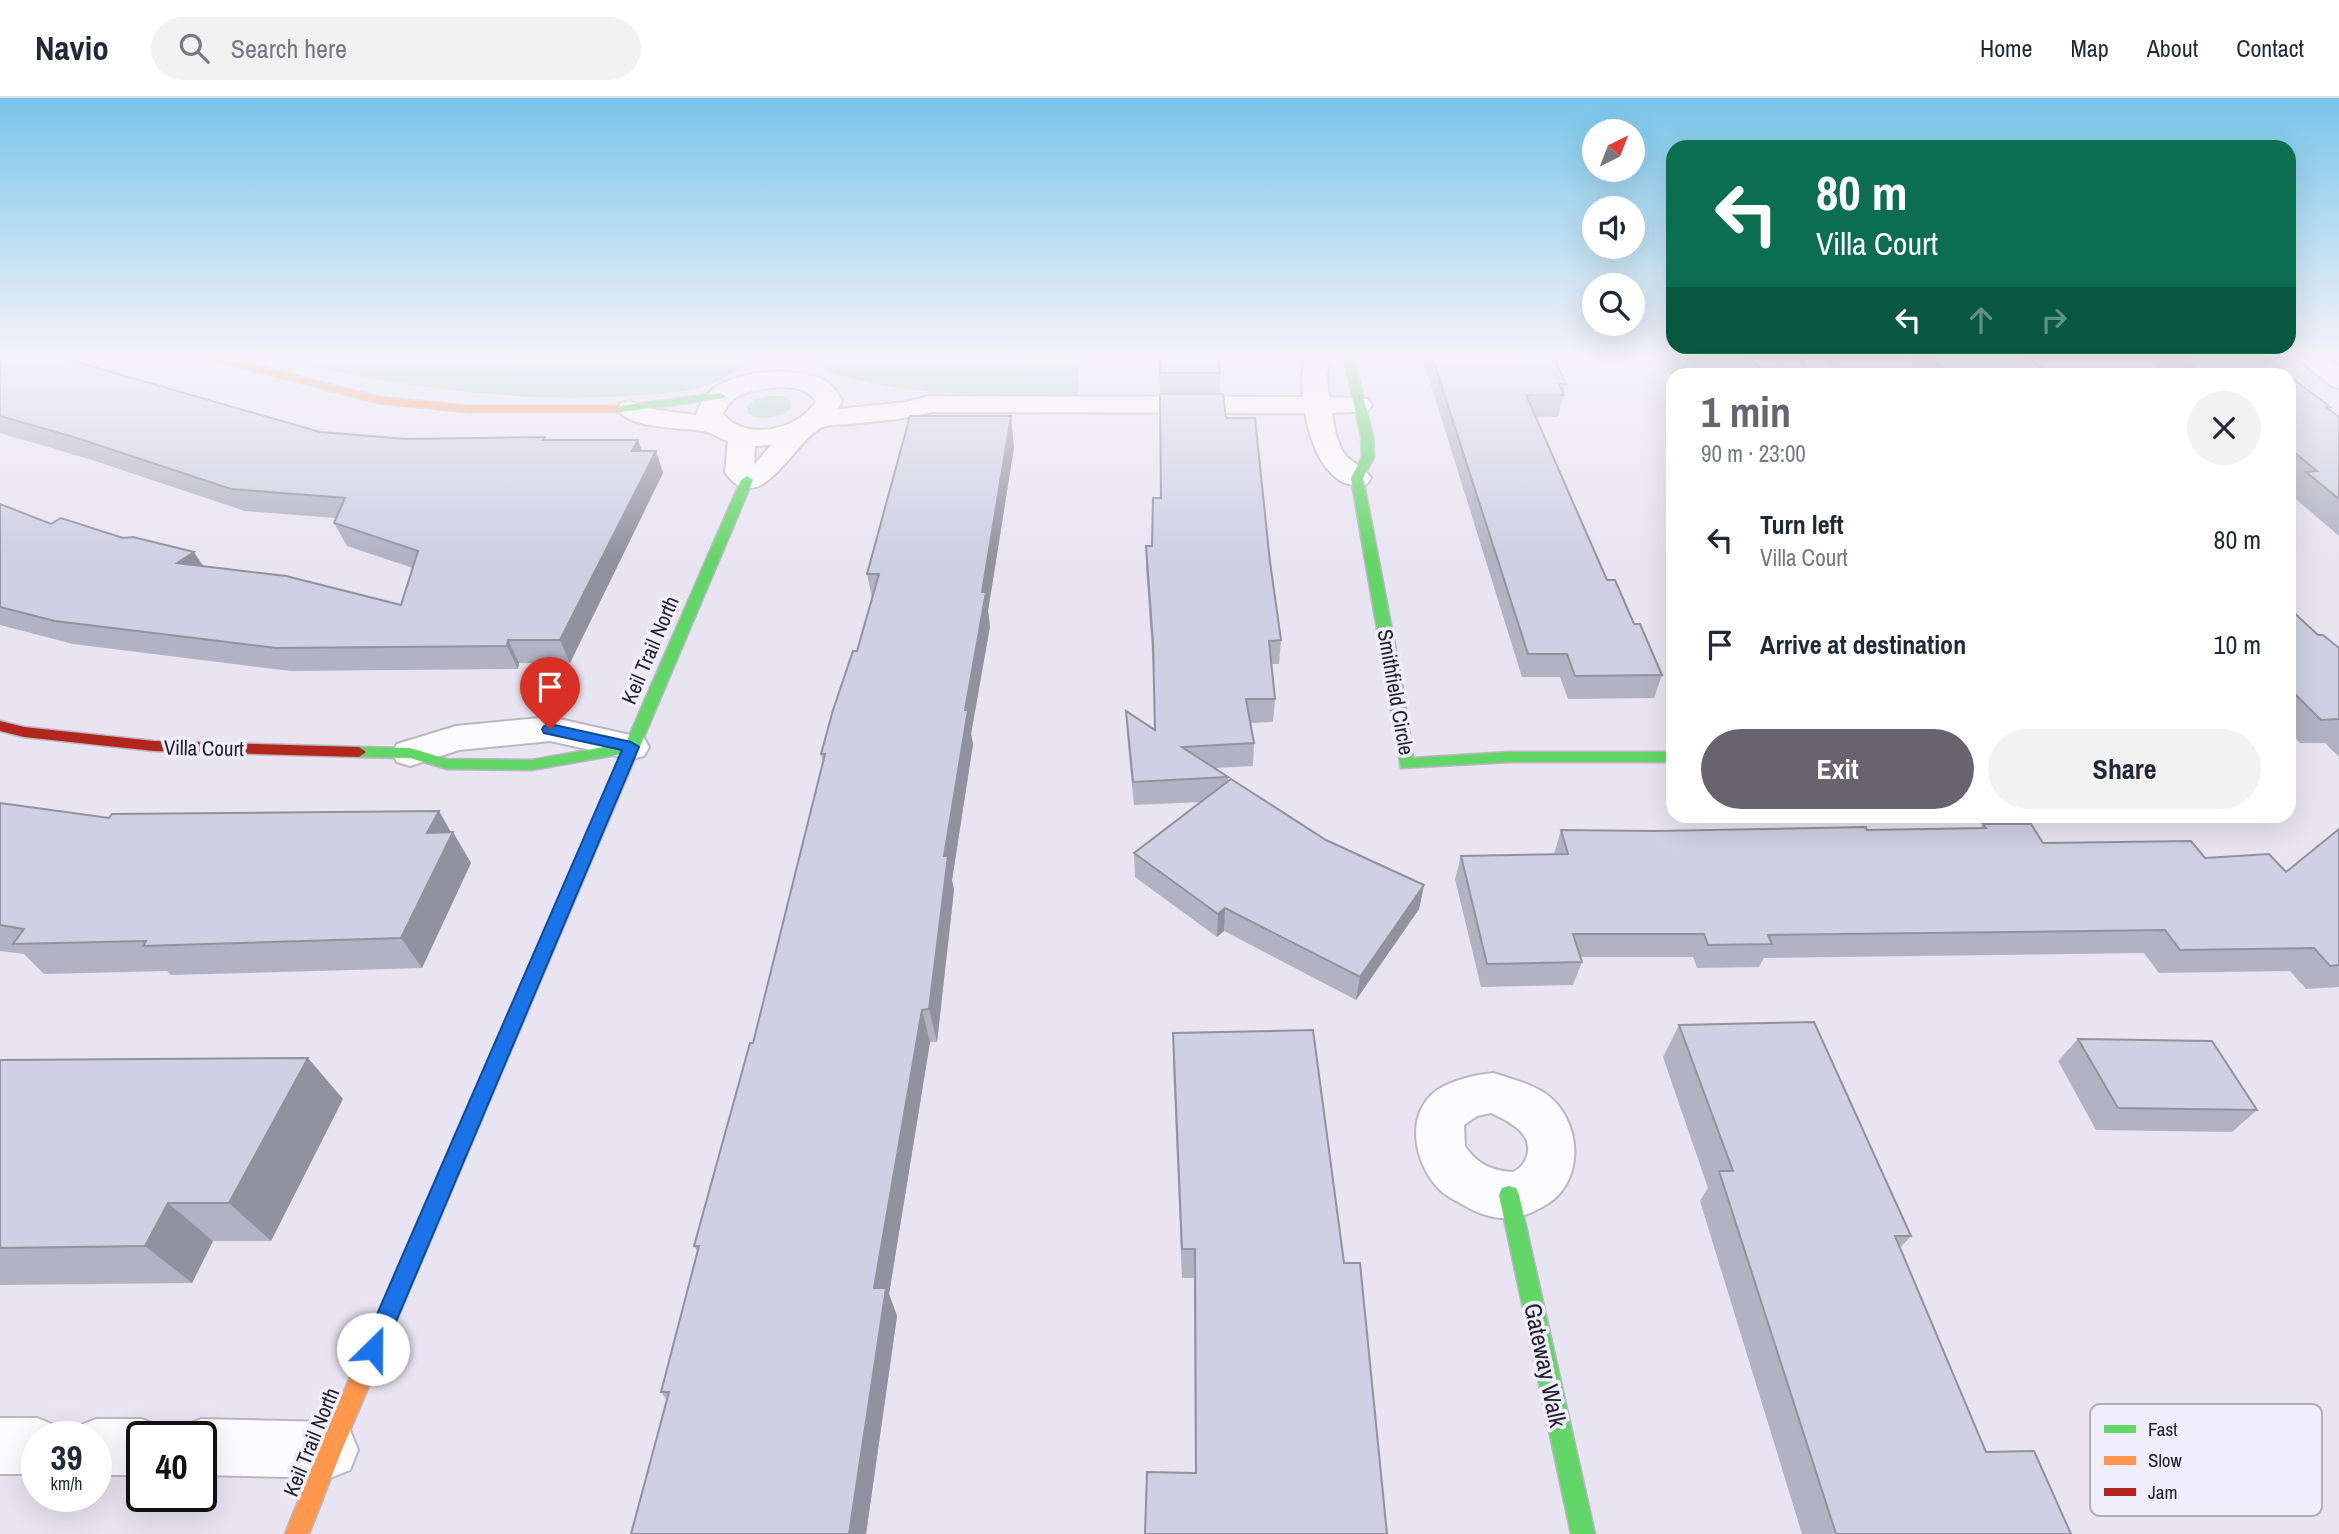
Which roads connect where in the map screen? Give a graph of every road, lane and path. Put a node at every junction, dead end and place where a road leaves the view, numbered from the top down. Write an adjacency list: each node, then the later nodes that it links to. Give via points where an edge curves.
1 (698, 423): 6 (street)
2 (816, 423): 5 (street)
3 (1323, 423): 8 (street, via 1332,457)
4 (1364, 423): 8 (street, Smithfield Circle, via 1368,457)
5 (809, 424): 7 (street, via 761,437); 9 (street, via 762,473)
6 (713, 425): 7 (street)
7 (742, 436): 9 (street, via 738,472)
8 (1357, 478): 13 (street, Smithfield Circle, via 1406,764)
9 (747, 480): 11 (street, Keil Trail North)
10 (0, 726): 12 (street, Villa Court, via 154,746)
11 (631, 747): 12 (street, Villa Court, via 550,729 456,738); 18 (street, Keil Trail North)
12 (410, 753)
13 (1666, 757)
14 (1509, 1195): 20 (street, Gateway Walk)
15 (0, 1446): 16 (street)
16 (21, 1446)
17 (217, 1447): 18 (street)
18 (330, 1450): 19 (street, Keil Trail North)
19 (297, 1534)
20 (1583, 1534)

